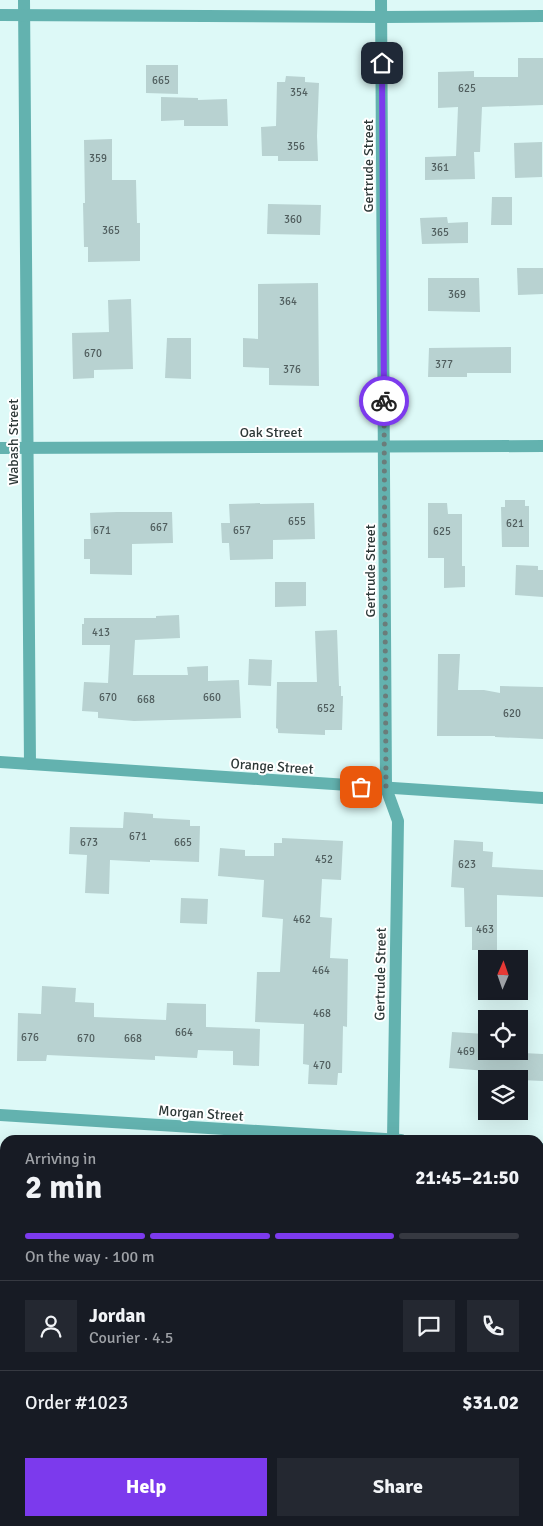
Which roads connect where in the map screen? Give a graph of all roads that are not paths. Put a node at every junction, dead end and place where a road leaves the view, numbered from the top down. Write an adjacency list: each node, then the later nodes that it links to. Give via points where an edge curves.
1 (24, 0): 3 (street, Wabash Street)
2 (382, 0): 6 (street, Gertrude Street)
3 (24, 14): 4 (street); 6 (street); 10 (street, Wabash Street)
4 (0, 15)
5 (543, 16): 6 (street)
6 (382, 17): 8 (street, Gertrude Street)
7 (543, 446): 8 (street, Oak Street)
8 (384, 447): 10 (street, Oak Street); 13 (street, Gertrude Street)
9 (0, 448): 10 (street, Oak Street)
10 (28, 448): 12 (street, Wabash Street)
11 (0, 762): 12 (street, Orange Street)
12 (30, 764): 13 (street, Orange Street)
13 (386, 788): 14 (street, Orange Street); 17 (street, Gertrude Street, via 398,821)
14 (543, 798)
15 (0, 1115): 16 (street, Morgan Street)
16 (314, 1135)
17 (393, 1135)

